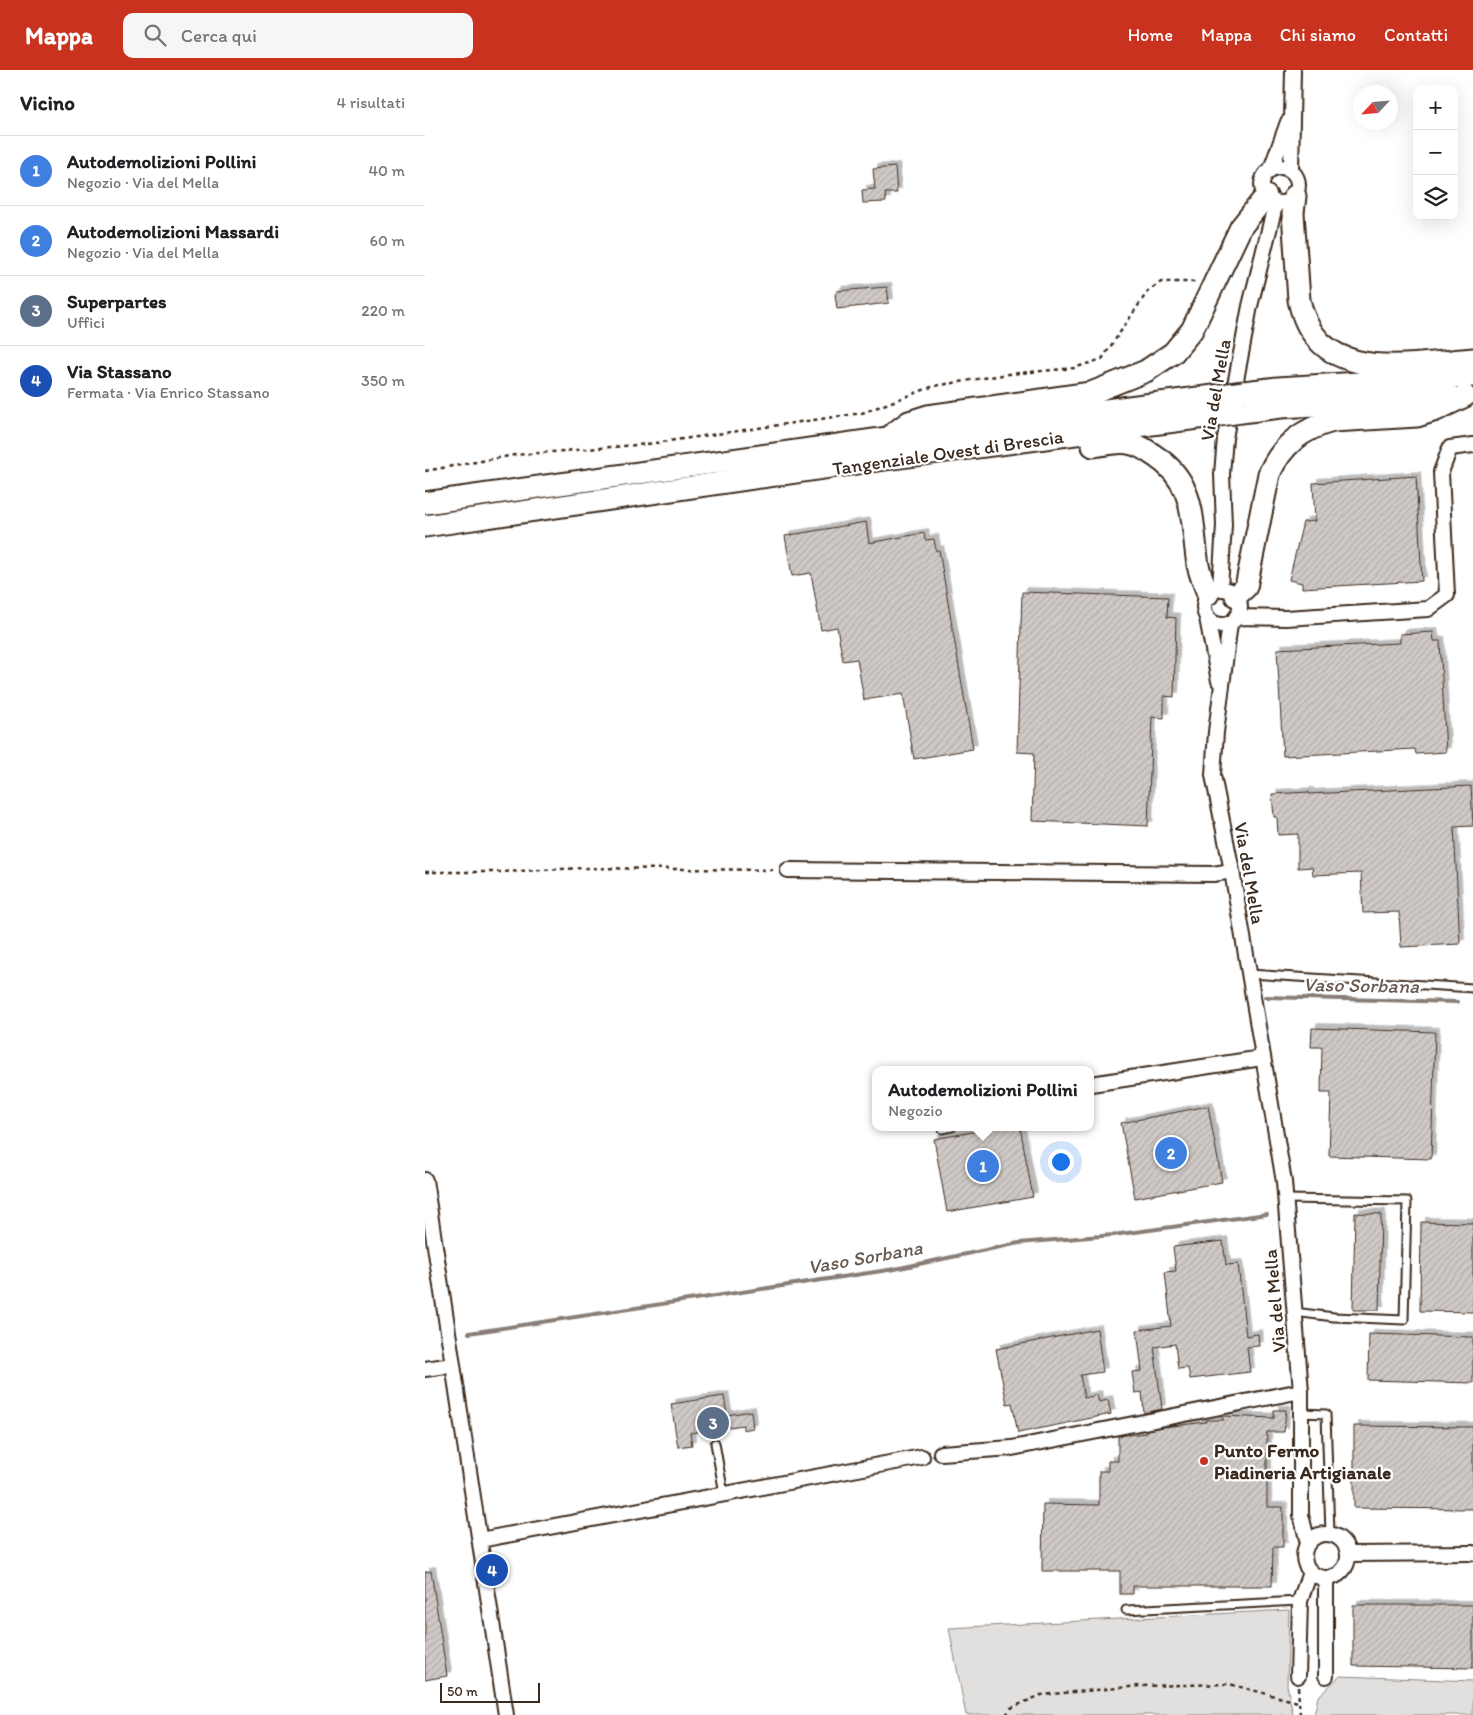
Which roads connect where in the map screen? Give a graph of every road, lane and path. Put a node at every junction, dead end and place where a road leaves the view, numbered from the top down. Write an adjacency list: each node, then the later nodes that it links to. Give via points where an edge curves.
1 (1293, 70): 2 (street, Via del Mella)
2 (1292, 112): 3 (street, Via del Mella); 4 (street, Via del Mella)
3 (1271, 169): 4 (street, via 1281,166); 5 (street, Via del Mella, via 1262,184)
4 (1291, 170): 5 (street, Via del Mella, via 1298,185)
5 (1279, 198): 6 (main road, via 1241,227); 7 (main road, via 1293,213 1299,300 1315,340 1326,349 1357,362); 18 (street, Via del Mella, via 1250,306 1225,438 1222,474)
6 (1215, 286): 12 (main road, via 1192,330 1173,352 1123,382 1091,393 928,416 909,422); 15 (path, via 1182,281 1161,282 1148,291 1101,359 1074,368 934,386 862,413 648,444 515,456)
7 (1473, 359)
8 (1473, 376): 10 (main road, Tangenziale Ovest di Brescia, via 1278,388)
9 (1469, 396): 10 (main road, Tangenziale Ovest di Brescia, via 1281,407); 18 (main road, via 1417,416 1333,420 1295,437 1277,457 1269,474 1245,587)
10 (1243, 402): 11 (main road, Tangenziale Ovest di Brescia, bridge)
11 (1214, 406): 12 (main road, Tangenziale Ovest di Brescia); 14 (main road, Tangenziale Ovest di Brescia)
12 (888, 438): 16 (main road, Tangenziale Ovest di Brescia)
13 (1473, 445): 18 (street, via 1449,448 1441,472 1447,594 1428,609 1286,618)
14 (878, 460): 17 (main road, Tangenziale Ovest di Brescia); 18 (main road, via 927,469 1128,443 1148,451 1165,462 1186,491 1192,508 1199,567)
15 (425, 471)
16 (425, 502)
17 (425, 526)
18 (1229, 604): 19 (street, via 1218,624); 19 (street, Via del Mella, via 1204,606); 20 (street, Via del Mella)
19 (1207, 618): 20 (street, Via del Mella)
20 (1222, 694): 22 (street, Via del Mella, via 1213,775)
21 (788, 870): 22 (street, via 1193,874); 23 (path, via 582,868)
22 (1232, 871): 24 (street, Via del Mella)
23 (425, 872)
24 (1248, 974): 25 (lane); 26 (street, Via del Mella)
25 (1473, 988)
26 (1263, 1058): 27 (street); 29 (street, Via del Mella)
27 (1094, 1084)
28 (425, 1180): 31 (street)
29 (1285, 1199): 30 (street, Via del Mella); 30 (lane, via 1407,1202 1404,1320)
30 (1294, 1312): 33 (street, Via del Mella)
31 (453, 1365): 32 (street); 40 (street)
32 (425, 1369)
33 (1301, 1391): 34 (street, Via del Mella); 36 (street, via 1012,1448)
34 (1301, 1413): 39 (lane, via 1326,1414); 41 (street, Via del Mella, via 1301,1515)
35 (715, 1443): 38 (lane)
36 (941, 1453)
37 (922, 1457): 38 (street)
38 (724, 1494): 40 (street)
39 (1330, 1534): 41 (street, via 1318,1535); 43 (street, via 1343,1541)
40 (480, 1540): 51 (street)
41 (1309, 1542): 44 (street, via 1304,1558)
42 (1473, 1553): 43 (street)
43 (1349, 1554): 45 (street, via 1343,1572)
44 (1310, 1572): 45 (street); 46 (street)
45 (1326, 1578): 49 (street)
46 (1300, 1601): 47 (lane); 48 (street)
47 (1126, 1610)
48 (1298, 1676): 50 (path)
49 (1326, 1676)
50 (1298, 1702): 52 (path, via 1229,1684 1140,1686 1041,1695 1011,1708); 53 (path)
51 (506, 1715)
52 (1006, 1715)
53 (1300, 1715)

